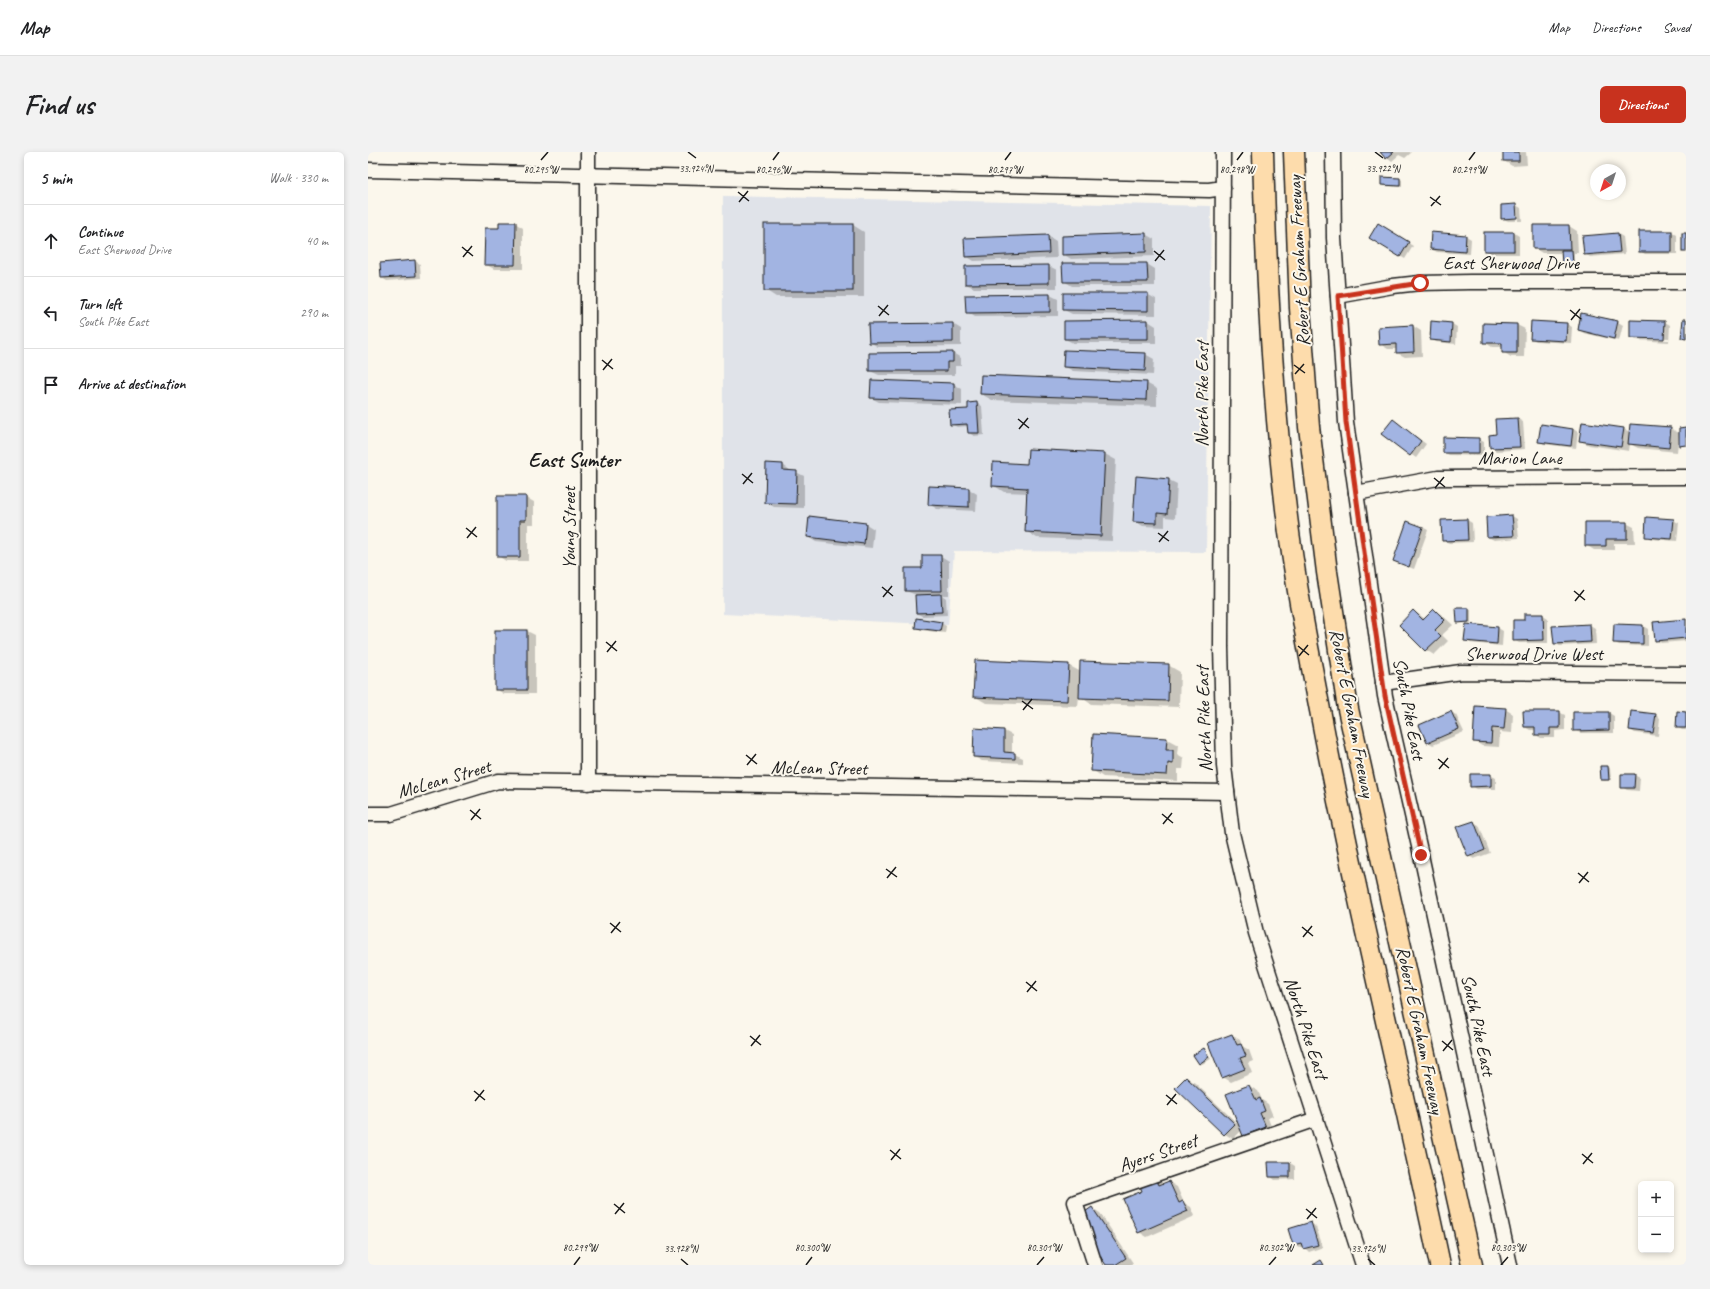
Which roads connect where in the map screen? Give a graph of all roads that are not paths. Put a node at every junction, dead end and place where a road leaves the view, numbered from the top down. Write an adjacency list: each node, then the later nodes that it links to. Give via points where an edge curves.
1 (588, 152): 7 (street, Young Street)
2 (1223, 152): 8 (street, North Pike East)
3 (1263, 152): 21 (highway, Robert E Graham Freeway, via 1266,281 1286,510 1339,809)
4 (1294, 152): 22 (highway, Robert E Graham Freeway, via 1300,308 1309,427 1327,572 1348,709)
5 (1333, 152): 10 (street, South Pike East)
6 (368, 170): 7 (street)
7 (588, 175): 8 (street, via 1201,190); 15 (street, Young Street)
8 (1223, 188): 16 (street, North Pike East, via 1221,647)
9 (1686, 282): 10 (street, East Sherwood Drive, via 1420,283)
10 (1338, 296): 12 (street, South Pike East, via 1346,422)
11 (1686, 478): 12 (street, Marion Lane, via 1438,478)
12 (1356, 493): 14 (street, South Pike East)
13 (1686, 674): 14 (street, Sherwood Drive West, via 1461,672)
14 (1383, 683): 23 (street, South Pike East)
15 (588, 783): 16 (street, McLean Street); 17 (street, McLean Street, via 498,782 391,814)
16 (1227, 792): 18 (street, North Pike East, via 1232,832 1256,933)
17 (368, 814)
18 (1316, 1119): 19 (street, Ayers Street, via 1075,1202); 20 (street, North Pike East)
19 (1095, 1265)
20 (1363, 1265)
21 (1440, 1265)
22 (1472, 1265)
23 (1510, 1265)

